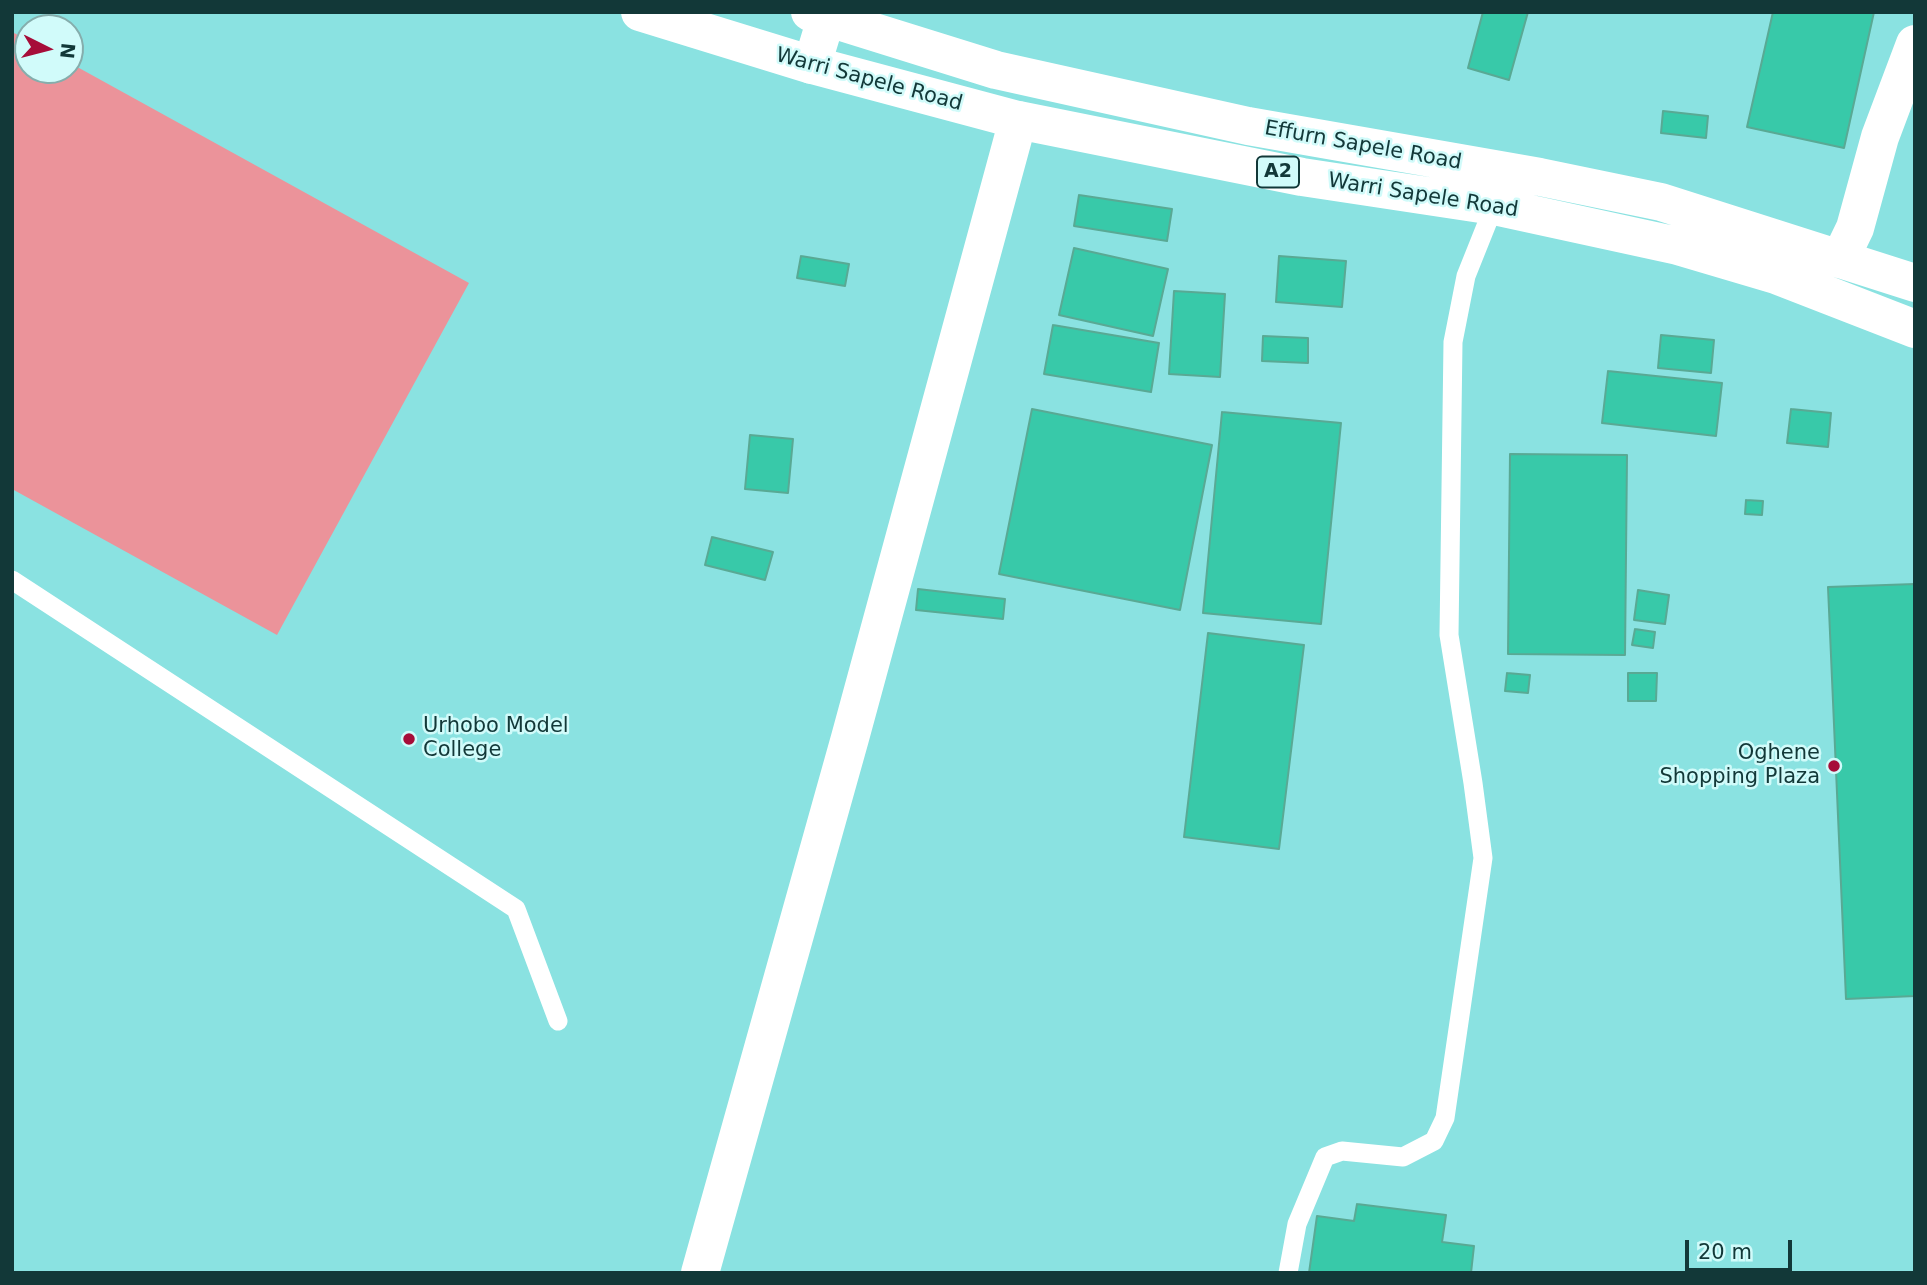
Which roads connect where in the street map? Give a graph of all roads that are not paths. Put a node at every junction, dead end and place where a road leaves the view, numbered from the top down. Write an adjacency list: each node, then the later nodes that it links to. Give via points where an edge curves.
1 (640, 12): 4 (main road, Warri Sapele Road / A2)
2 (822, 14): 4 (main road); 6 (main road, Effurn Sapele Road / A2, via 996,70)
3 (1915, 44): 9 (main road, via 1880,137 1855,228)
4 (813, 65): 5 (main road, Warri Sapele Road / A2)
5 (1018, 120): 7 (main road, Warri Sapele Road / A2); 14 (main road)
6 (1248, 126): 7 (main road); 9 (main road, Effurn Sapele Road / A2, via 1661,202)
7 (1243, 166): 8 (main road, Warri Sapele Road / A2)
8 (1494, 206): 11 (main road, Warri Sapele Road / A2, via 1678,246 1776,275); 15 (lane, via 1466,276 1453,342 1449,635 1483,858 1445,1118 1434,1141 1404,1157 1342,1152 1325,1157 1297,1224)
9 (1840, 259): 10 (main road, Effurn Sapele Road / A2)
10 (1915, 284)
11 (1915, 329)
12 (12, 580): 13 (lane, via 516,909)
13 (558, 1021)
14 (700, 1273)
15 (1288, 1273)

